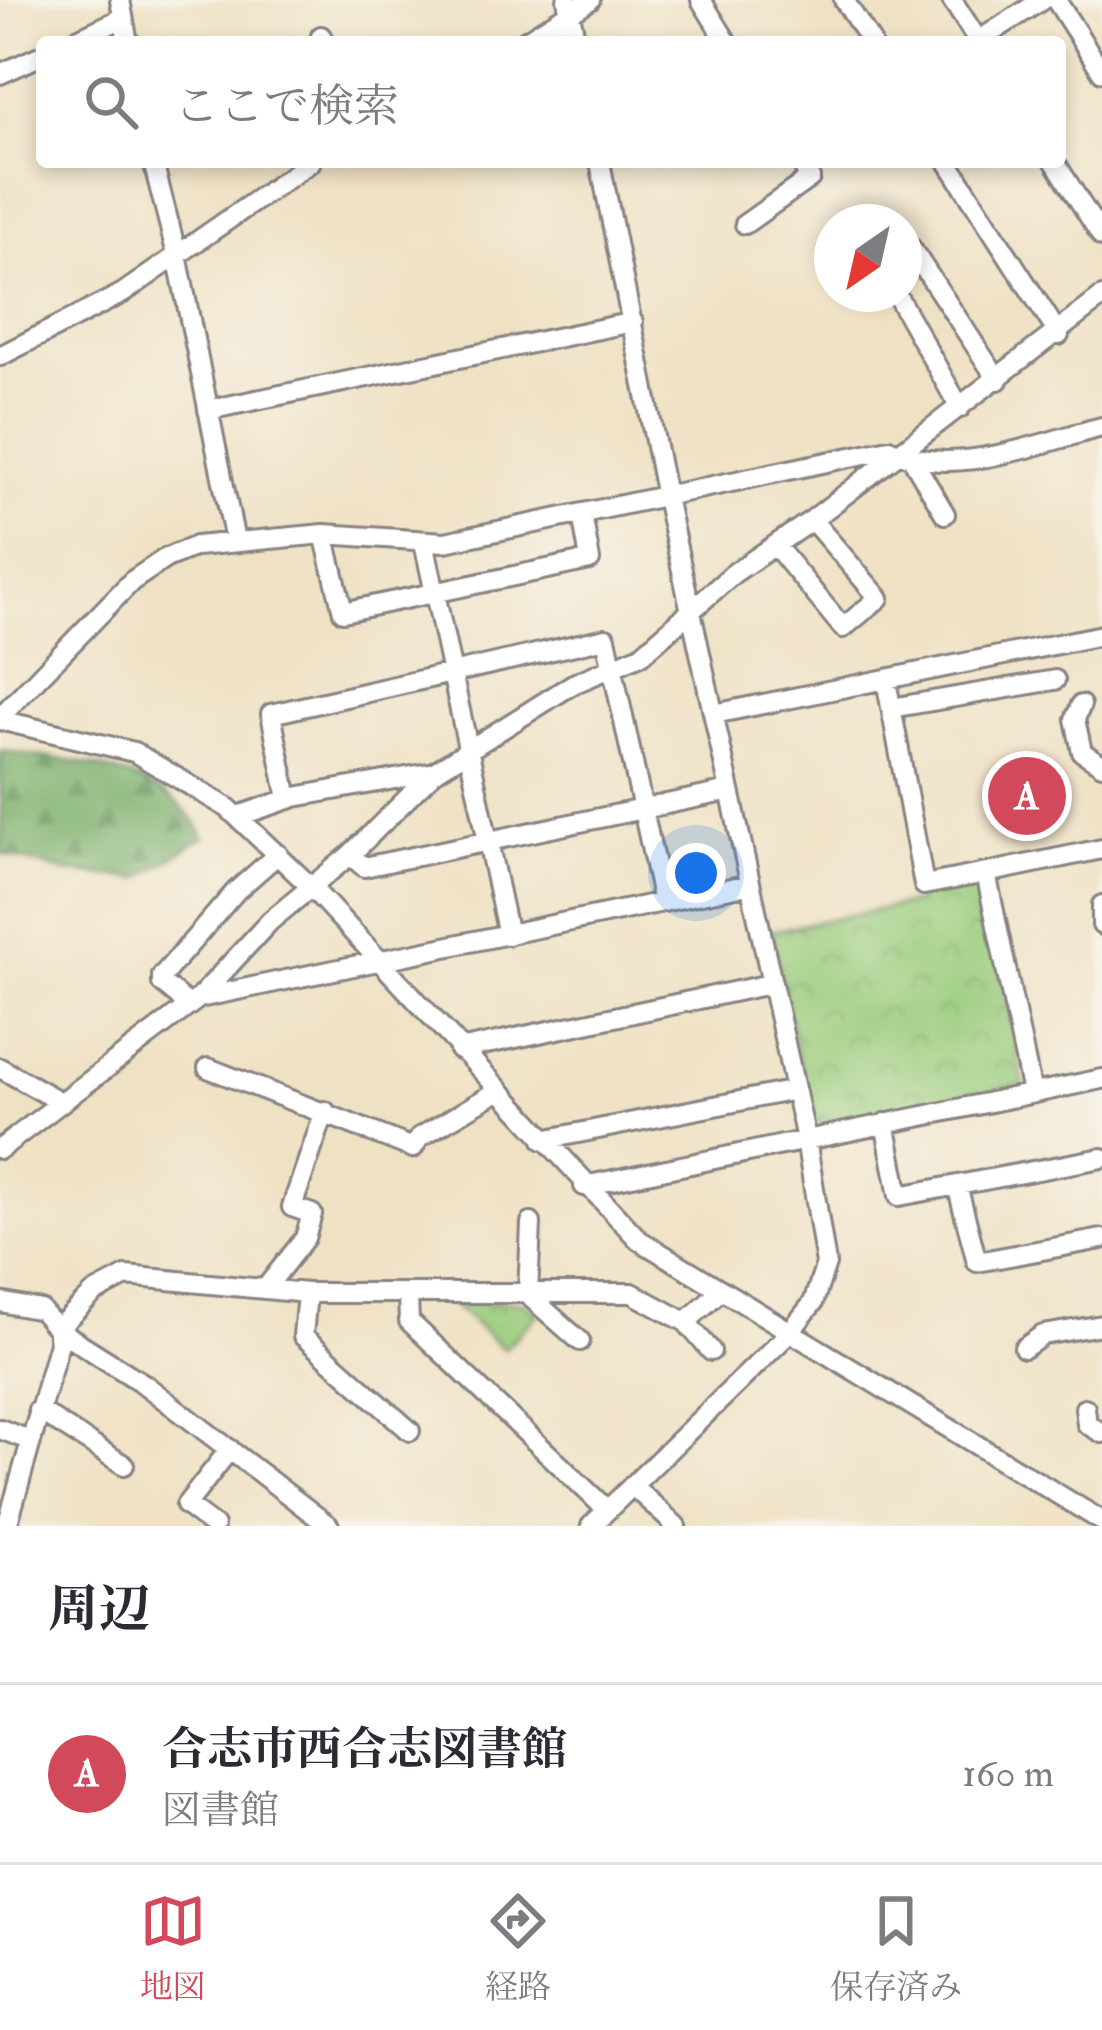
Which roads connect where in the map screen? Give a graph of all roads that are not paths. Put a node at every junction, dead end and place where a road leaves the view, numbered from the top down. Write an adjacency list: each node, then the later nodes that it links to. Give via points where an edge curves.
1 (590, 0): 7 (street)
2 (701, 0): 11 (street)
3 (844, 0): 12 (street)
4 (952, 0): 13 (street)
5 (1042, 0): 14 (street)
6 (1056, 0): 16 (street)
7 (568, 7): 10 (street)
8 (121, 9): 9 (street)
9 (79, 36)
10 (531, 36)
11 (723, 36)
12 (867, 36)
13 (975, 36)
14 (988, 36)
15 (36, 58): 17 (street)
16 (1102, 72)
17 (0, 74)
18 (155, 168): 26 (street)
19 (302, 168): 26 (street)
20 (601, 168): 30 (street)
21 (804, 168): 24 (street, via 810,178)
22 (952, 168): 31 (street)
23 (1059, 168): 25 (street)
24 (745, 224)
25 (1102, 237)
26 (177, 255): 32 (street); 35 (street)
27 (922, 265): 33 (street)
28 (1102, 297): 31 (street)
29 (906, 312): 34 (street)
30 (633, 322): 35 (street); 40 (street)
31 (1059, 334): 33 (street)
32 (0, 356)
33 (998, 380): 34 (street)
34 (960, 408): 38 (street)
35 (208, 410): 45 (street)
36 (1102, 427): 37 (street)
37 (1005, 451): 38 (street); 39 (street)
38 (906, 458): 40 (street, via 889,449); 42 (street); 43 (street)
39 (1010, 473)
40 (666, 497): 41 (street); 49 (street)
41 (582, 514): 46 (street); 48 (street, via 590,560)
42 (945, 514)
43 (812, 520): 47 (street); 47 (street, via 879,598 843,628)
44 (325, 534): 45 (street); 46 (street); 48 (street, via 344,612)
45 (235, 541): 60 (street, via 196,546 132,581)
46 (424, 542): 48 (street)
47 (775, 545): 49 (street)
48 (435, 594): 53 (street)
49 (693, 614): 52 (street); 59 (street)
50 (1102, 635): 51 (street)
51 (1050, 646): 54 (street); 55 (street)
52 (613, 668): 53 (street, via 606,638); 61 (street); 66 (street)
53 (452, 673): 61 (street); 65 (street, via 271,714)
54 (886, 680): 58 (street); 59 (street)
55 (1055, 680): 57 (street); 58 (street)
56 (1102, 702): 57 (street)
57 (1081, 705): 62 (street, via 1075,719 1082,752)
58 (891, 708): 72 (street, via 924,885)
59 (714, 714): 64 (street)
60 (0, 718): 67 (street, via 134,752)
61 (467, 751): 63 (street); 68 (street)
62 (1102, 765)
63 (434, 772): 65 (street); 71 (street)
64 (729, 791): 66 (street); 73 (street)
65 (288, 799): 67 (street)
66 (643, 809): 68 (street); 75 (street)
67 (238, 816): 70 (street)
68 (487, 841): 71 (street, via 364,866); 78 (street)
69 (1102, 849): 72 (street)
70 (278, 854): 74 (street); 81 (street, via 162,976)
71 (350, 855): 74 (street)
72 (986, 873): 88 (street)
73 (750, 884): 75 (street); 80 (street)
74 (312, 889): 79 (street); 81 (street)
75 (663, 902): 78 (street)
76 (1102, 905): 77 (street)
77 (1102, 925)
78 (508, 935): 79 (street)
79 (380, 963): 81 (street); 82 (street)
80 (770, 984): 82 (street); 86 (street)
81 (194, 1002): 89 (street)
82 (459, 1050): 87 (street)
83 (0, 1068): 89 (street)
84 (208, 1068): 90 (street)
85 (1102, 1079): 88 (street)
86 (794, 1090): 92 (street); 93 (street)
87 (498, 1091): 90 (street, via 413,1148); 93 (street)
88 (1032, 1093): 91 (street)
89 (59, 1101): 94 (street)
90 (325, 1111): 100 (street, via 292,1207 312,1214 305,1238)
91 (884, 1123): 92 (street); 96 (street, via 899,1196)
92 (806, 1139): 97 (street); 109 (street, via 826,1264 813,1303)
93 (543, 1140): 97 (street)
94 (0, 1149)
95 (1102, 1158): 96 (street)
96 (957, 1185): 99 (street, via 977,1262)
97 (584, 1186): 101 (street, via 638,1240)
98 (531, 1222): 104 (street)
99 (1102, 1239)
100 (265, 1288): 102 (street); 108 (street, via 127,1276 94,1293)
101 (720, 1291): 106 (street); 109 (street)
102 (307, 1293): 103 (street); 116 (street, via 303,1336)
103 (408, 1295): 104 (street); 122 (street, via 409,1321)
104 (528, 1295): 106 (street, via 632,1293); 110 (street)
105 (0, 1302): 108 (street, via 41,1310)
106 (686, 1322): 112 (street)
107 (1102, 1325): 111 (street, via 1043,1335)
108 (57, 1329): 114 (street); 119 (street)
109 (789, 1334): 121 (street); 123 (street)
110 (580, 1341)
111 (1024, 1348)
112 (711, 1351)
113 (1085, 1408): 117 (street, via 1087,1424)
114 (38, 1410): 118 (street); 120 (street)
115 (0, 1430): 118 (street)
116 (410, 1431)
117 (1102, 1433)
118 (29, 1440): 124 (street)
119 (230, 1449): 125 (street, via 186,1505); 126 (street)
120 (124, 1465)
121 (634, 1486): 122 (street); 128 (street)
122 (607, 1510): 127 (street)
123 (1102, 1521)
124 (7, 1526)
125 (214, 1526)
126 (328, 1526)
127 (591, 1526)
128 (676, 1526)

